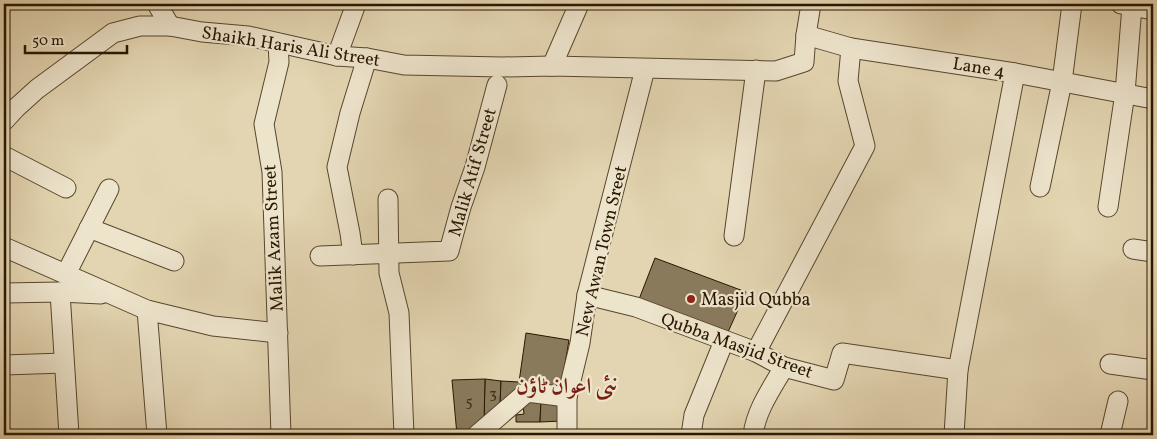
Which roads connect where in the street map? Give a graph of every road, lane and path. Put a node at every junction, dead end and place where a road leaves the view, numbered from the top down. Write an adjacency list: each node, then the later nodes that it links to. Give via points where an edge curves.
1 (157, 4): 8 (street)
2 (356, 4): 12 (street)
3 (579, 4): 14 (street)
4 (811, 4): 9 (street)
5 (1072, 4): 18 (street)
6 (1126, 5): 7 (street); 20 (street)
7 (1153, 10)
8 (170, 26): 10 (street, Shaikh Haris Ali Street); 22 (street, Shaikh Haris Ali Street, via 140,26 113,33 37,89)
9 (806, 35): 11 (street, Lane 4); 16 (street, Shaikh Haris Ali Street, via 804,62 776,71)
10 (278, 43): 12 (street, Shaikh Haris Ali Street); 44 (street, Malik Azam Street, via 279,62 264,124 272,172)
11 (852, 48): 17 (street, Lane 4); 46 (street, via 848,81 865,146)
12 (337, 56): 13 (street, Shaikh Haris Ali Street)
13 (367, 58): 14 (street, Shaikh Haris Ali Street, via 404,65); 35 (street, via 337,167)
14 (552, 66): 15 (street, Shaikh Haris Ali Street)
15 (645, 69): 16 (street, Shaikh Haris Ali Street); 42 (street, New Awan Town Sreet)
16 (756, 70): 30 (street)
17 (1015, 73): 18 (street, Lane 4); 51 (street)
18 (1062, 82): 20 (street, Lane 4); 24 (street)
19 (497, 84): 34 (street, Malik Atif Street, via 449,251)
20 (1125, 93): 21 (street, Lane 4); 28 (street)
21 (1153, 99)
22 (4, 122)
23 (4, 156): 25 (street)
24 (1040, 187)
25 (66, 188)
26 (109, 188): 29 (street)
27 (388, 199): 34 (street)
28 (1108, 207)
29 (89, 228): 37 (street); 38 (street)
30 (734, 236)
31 (4, 247): 38 (street)
32 (1133, 249): 33 (street)
33 (1153, 252)
34 (388, 254): 35 (street, Malik Atif Street); 59 (street, via 399,313)
35 (353, 255): 36 (street, Malik Atif Street)
36 (320, 256)
37 (174, 261)
38 (66, 274): 41 (street)
39 (60, 292): 40 (street); 41 (street); 47 (street)
40 (4, 293)
41 (112, 294): 43 (street)
42 (587, 295): 45 (street, Qubba Masjid Street, via 636,307); 53 (street, New Awan Town Sreet)
43 (147, 310): 44 (street, via 213,326); 57 (street)
44 (278, 334): 58 (street, Malik Azam Street)
45 (724, 341): 46 (street, Qubba Masjid Street); 62 (street, via 694,415)
46 (756, 352): 50 (street, Qubba Masjid Street)
47 (64, 363): 49 (street); 56 (street)
48 (1110, 364): 52 (street)
49 (4, 365)
50 (784, 366): 51 (street, Qubba Masjid Street, via 834,380 842,353); 63 (street, via 762,405)
51 (958, 370): 64 (street)
52 (1153, 370)
53 (567, 397): 55 (street, via 526,392); 61 (street, New Awan Town Sreet)
54 (1118, 401): 65 (street)
55 (496, 428): 60 (street)
56 (69, 435)
57 (157, 435)
58 (282, 435)
59 (404, 435)
60 (477, 435)
61 (567, 435)
62 (691, 435)
63 (753, 435)
64 (954, 435)
65 (1110, 435)

